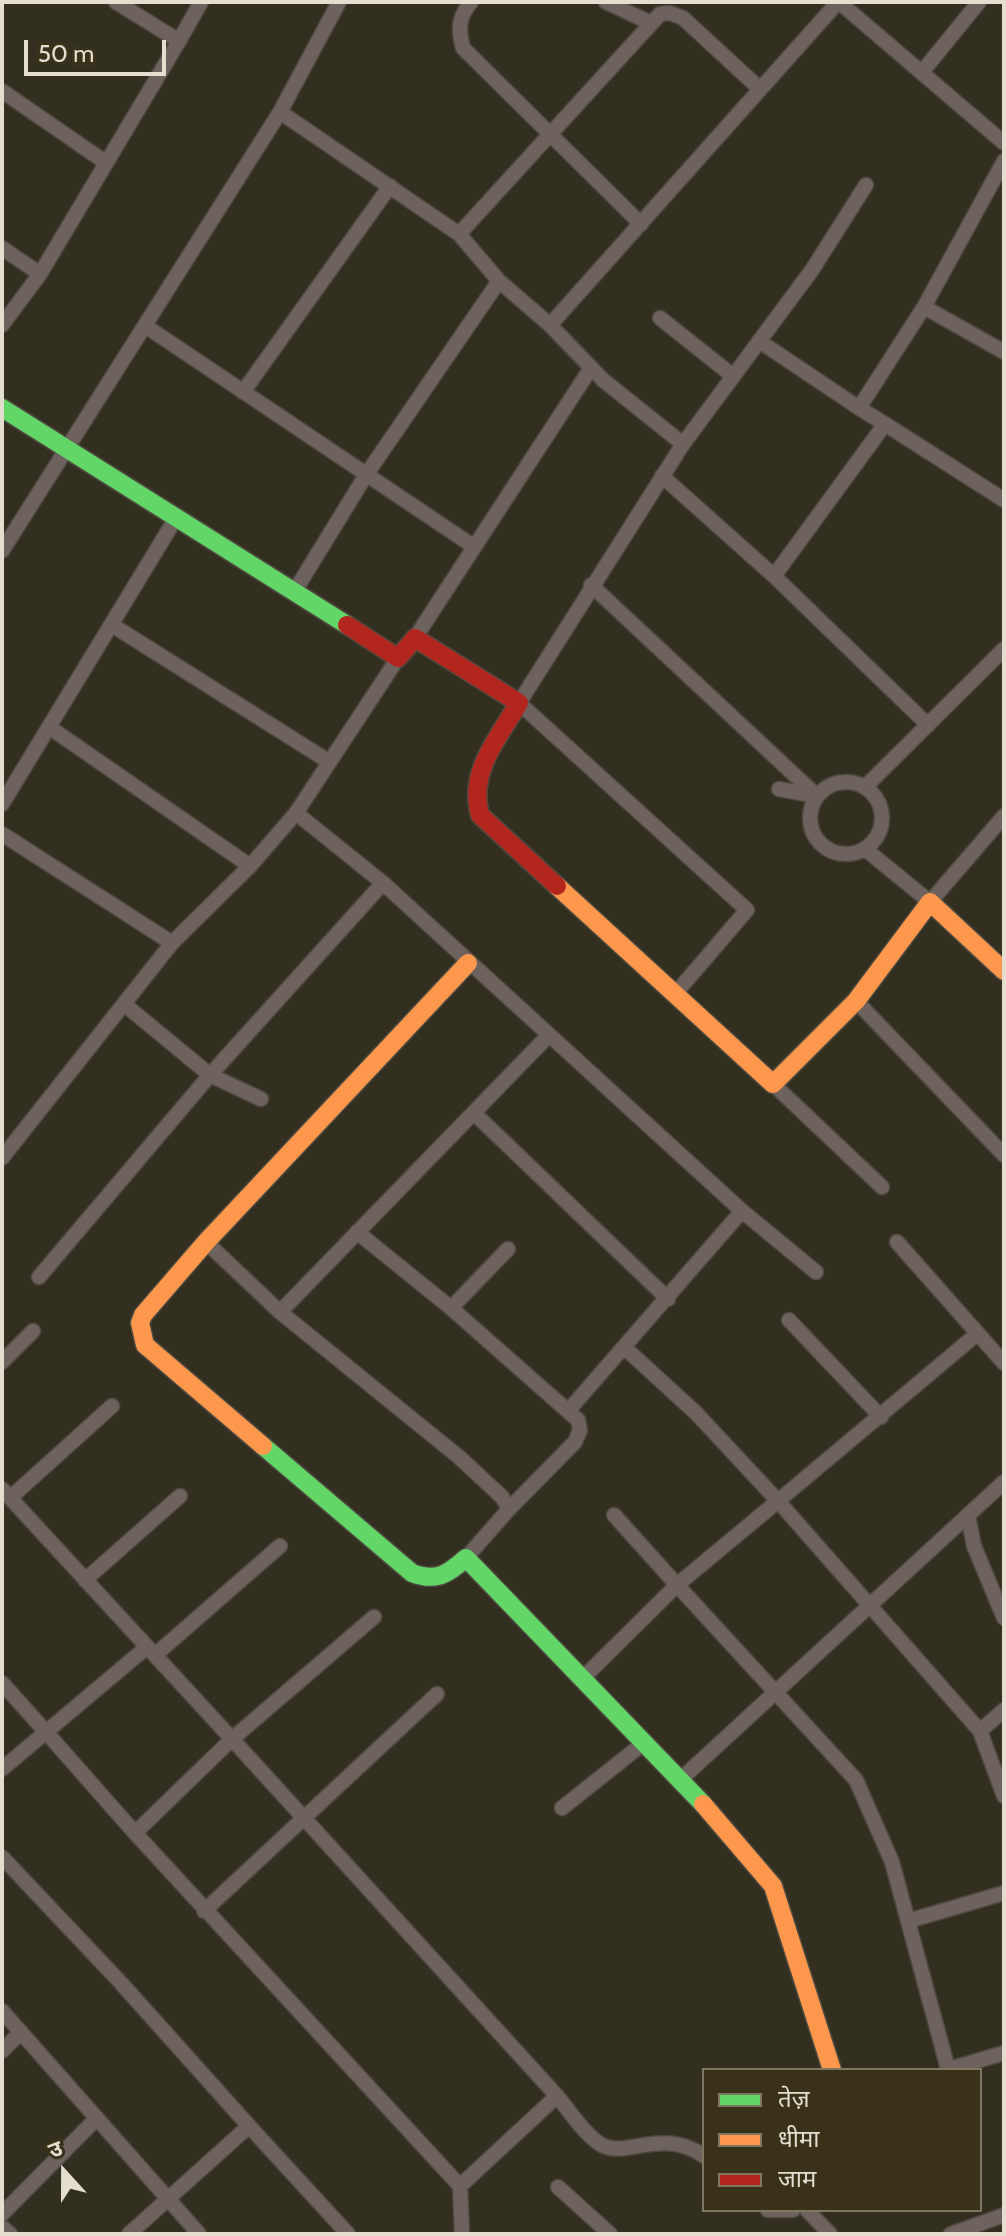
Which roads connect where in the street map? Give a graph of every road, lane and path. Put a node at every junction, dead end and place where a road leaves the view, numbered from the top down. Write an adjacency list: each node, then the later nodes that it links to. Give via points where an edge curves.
1 (116, 2): 9 (street)
2 (201, 2): 9 (street)
3 (339, 2): 13 (street)
4 (471, 2): 14 (street, via 461,15 463,48)
5 (606, 2): 8 (street)
6 (838, 2): 10 (street); 11 (street)
7 (979, 2): 10 (street)
8 (651, 23): 11 (street, via 660,14 683,18); 14 (street)
9 (179, 41): 17 (street)
10 (922, 72): 15 (street)
11 (760, 89): 20 (street)
12 (2, 91): 17 (street)
13 (280, 112): 19 (street); 29 (street)
14 (552, 133): 20 (street); 21 (street)
15 (1004, 143)
16 (1004, 161): 25 (street)
17 (105, 162): 23 (street)
18 (866, 185): 30 (street)
19 (390, 186): 21 (street); 34 (street)
20 (641, 224): 28 (street)
21 (459, 234): 24 (street)
22 (2, 248): 23 (street)
23 (40, 274): 27 (street)
24 (499, 281): 28 (street); 40 (street)
25 (924, 307): 31 (street); 36 (street)
26 (660, 318): 33 (street)
27 (2, 325)
28 (550, 325): 32 (street)
29 (147, 327): 34 (street); 39 (street)
30 (759, 341): 33 (street); 36 (street)
31 (1004, 352)
32 (591, 368): 38 (street); 44 (street)
33 (733, 376): 38 (street)
34 (243, 392): 40 (street)
35 (2, 408): 39 (street)
36 (859, 408): 37 (street)
37 (885, 424): 42 (street); 46 (street)
38 (683, 444): 41 (street)
39 (66, 452): 43 (street); 45 (street)
40 (366, 475): 44 (street); 48 (street)
41 (662, 476): 46 (street); 47 (street)
42 (1004, 500)
43 (176, 518): 48 (street); 49 (street)
44 (473, 546): 50 (street)
45 (2, 551)
46 (774, 576): 54 (street)
47 (591, 585): 53 (street); 59 (street)
48 (296, 589): 52 (street)
49 (112, 625): 55 (street); 56 (street)
50 (415, 638): 52 (street); 53 (street)
51 (1004, 649): 54 (street)
52 (398, 658): 56 (street)
53 (519, 703): 71 (street, via 477,778 473,801 480,815); 71 (street, via 747,910)
54 (928, 725): 57 (street)
55 (49, 727): 60 (street); 65 (street)
56 (328, 761): 61 (street)
57 (865, 787): 59 (street, via 845,781); 64 (street, via 879,803 882,823)
58 (779, 789): 59 (street)
59 (817, 796): 64 (street, via 809,816 820,844 847,854)
60 (2, 804)
61 (296, 813): 65 (street); 66 (street)
62 (1004, 816): 67 (street)
63 (2, 834): 68 (street)
64 (865, 849): 67 (street)
65 (250, 866): 68 (street)
66 (383, 883): 69 (street); 75 (street)
67 (930, 902): 70 (street); 72 (street)
68 (172, 943): 73 (street)
69 (468, 963): 74 (street); 84 (street)
70 (1004, 971)
71 (675, 994): 76 (street)
72 (856, 1001): 76 (street); 79 (street)
73 (124, 1004): 75 (street); 80 (street)
74 (549, 1035): 78 (street); 82 (street)
75 (210, 1075): 77 (street); 88 (street)
76 (773, 1084): 81 (street)
77 (261, 1099)
78 (474, 1113): 83 (street); 89 (street)
79 (1004, 1155)
80 (2, 1158)
81 (882, 1187)
82 (742, 1211): 87 (street); 89 (street)
83 (357, 1232): 90 (street); 91 (street)
84 (206, 1242): 91 (street); 109 (street, via 143,1315 145,1345 412,1573 430,1580 448,1574)
85 (897, 1242): 94 (street)
86 (508, 1249): 90 (street)
87 (816, 1272)
88 (39, 1277)
89 (668, 1299): 95 (street)
90 (451, 1308): 99 (street)
91 (280, 1312): 105 (street, via 459,1457)
92 (789, 1320): 100 (street)
93 (33, 1331): 96 (street)
94 (977, 1334): 97 (street); 100 (street)
95 (625, 1348): 99 (street); 104 (street, via 696,1413)
96 (2, 1362)
97 (1004, 1363)
98 (112, 1406): 102 (street)
99 (568, 1411): 105 (street, via 578,1420 575,1442)
100 (881, 1417): 104 (street)
101 (1004, 1482): 107 (street)
102 (6, 1493): 110 (street)
103 (180, 1496): 110 (street)
104 (778, 1501): 111 (street); 112 (street)
105 (509, 1509): 109 (street)
106 (614, 1515): 111 (street)
107 (968, 1515): 112 (street); 114 (street, via 974,1546)
108 (280, 1546): 115 (street)
109 (466, 1558): 116 (street)
110 (85, 1580): 115 (street)
111 (677, 1585): 116 (street); 118 (street)
112 (869, 1607): 118 (street); 121 (street)
113 (374, 1617): 123 (street)
114 (1004, 1618)
115 (151, 1651): 122 (street); 123 (street)
116 (583, 1678): 124 (street)
117 (2, 1683): 122 (street)
118 (776, 1691): 126 (street); 134 (street, via 856,1780 892,1862)
119 (437, 1694): 129 (street)
120 (1004, 1710): 121 (street)
121 (980, 1731): 127 (street)
122 (46, 1732): 125 (street); 130 (street)
123 (232, 1739): 129 (street); 130 (street)
124 (645, 1742): 126 (street); 128 (street)
125 (2, 1769)
126 (681, 1779): 139 (street, via 773,1886)
127 (1004, 1796)
128 (562, 1808)
129 (304, 1818): 133 (street); 142 (street)
130 (135, 1833): 133 (street)
131 (2, 1857): 144 (street)
132 (1004, 1893): 134 (street)
133 (204, 1911): 146 (street)
134 (908, 1921): 140 (street)
135 (2, 2011): 136 (street)
136 (21, 2032): 137 (street); 143 (street)
137 (2, 2051)
138 (1004, 2053): 141 (street)
139 (831, 2068)
140 (946, 2068)
141 (954, 2068)
142 (557, 2096): 145 (street, via 600,2144 617,2149 678,2143); 146 (street)
143 (97, 2118): 148 (street); 150 (street)
144 (249, 2126): 148 (street); 156 (street)
145 (702, 2155)
146 (460, 2186): 157 (street)
147 (558, 2187): 158 (street)
148 (166, 2197): 154 (street); 155 (street)
149 (809, 2212): 159 (street)
150 (2, 2214)
151 (1004, 2215): 160 (street)
152 (2, 2227): 153 (street)
153 (10, 2234)
154 (129, 2234)
155 (199, 2234)
156 (348, 2234)
157 (462, 2234)
158 (610, 2234)
159 (830, 2234)
160 (951, 2234)

